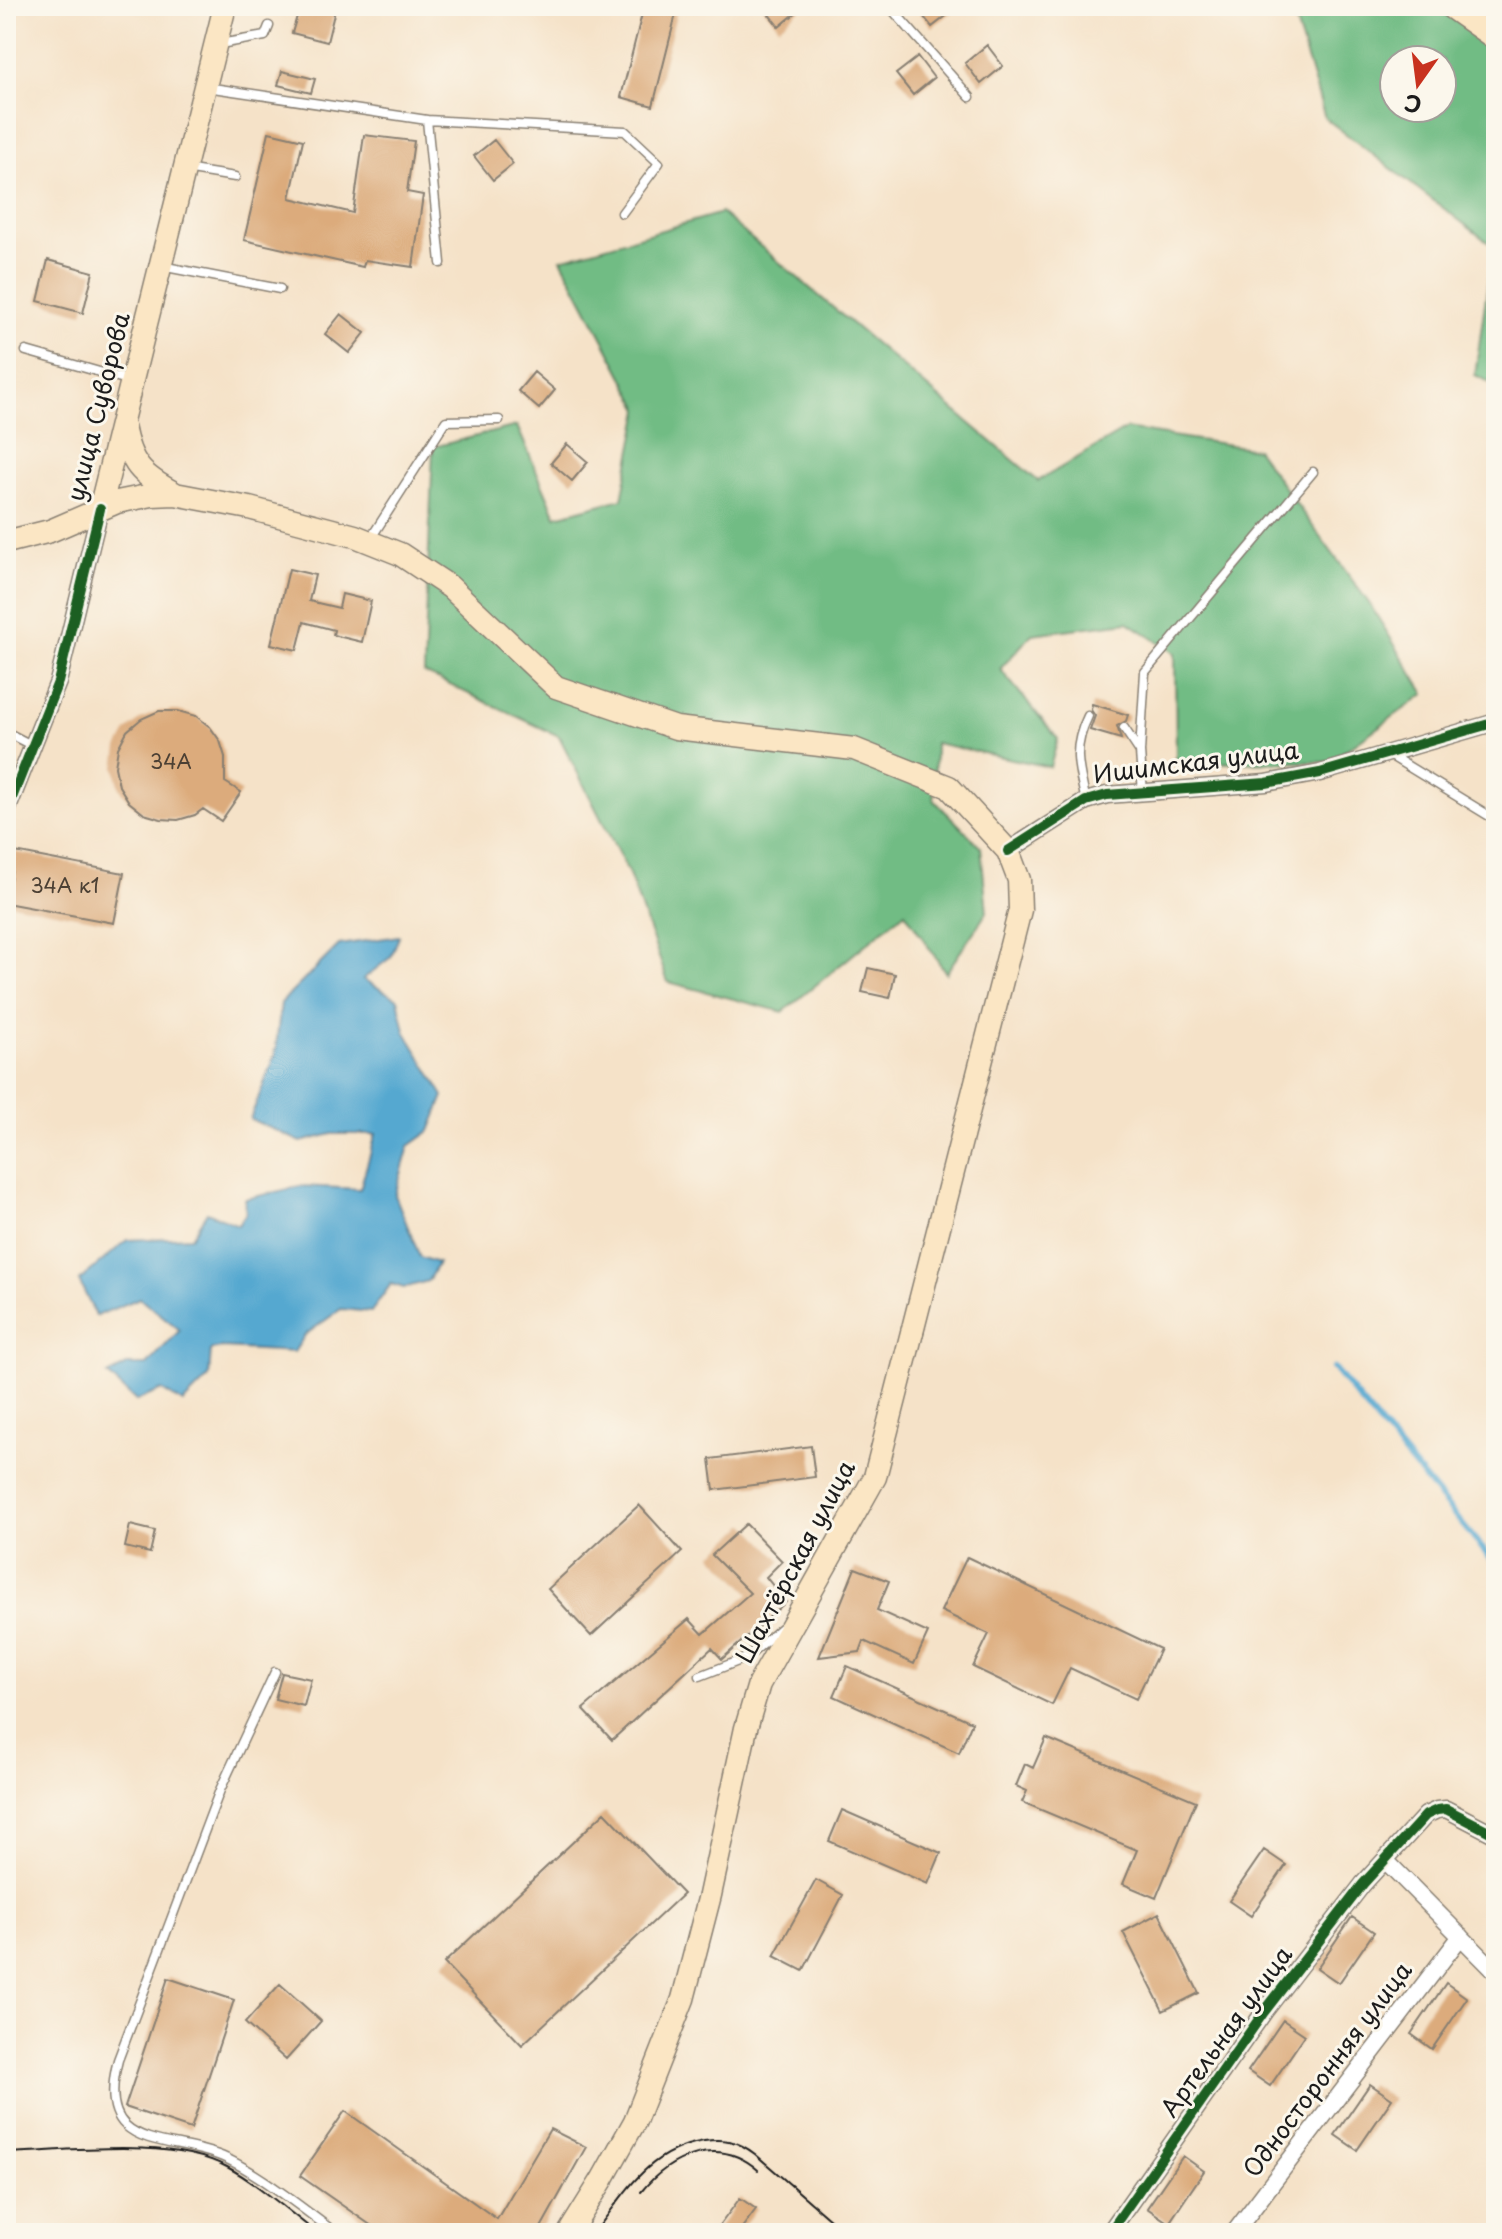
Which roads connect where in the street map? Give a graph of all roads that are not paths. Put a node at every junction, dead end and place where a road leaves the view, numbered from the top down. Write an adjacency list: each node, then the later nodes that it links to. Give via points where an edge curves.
1 (225, 6): 6 (main road, улица Суворова)
2 (889, 6): 8 (lane)
3 (1449, 6): 5 (main road)
4 (269, 26): 6 (lane, via 265,36)
5 (1496, 39)
6 (215, 45): 7 (main road, улица Суворова)
7 (205, 86): 9 (lane); 10 (main road, улица Суворова)
8 (970, 97)
9 (427, 120): 12 (lane, via 625,131 659,163); 13 (lane)
10 (185, 169): 11 (lane); 14 (main road, улица Суворова)
11 (235, 177)
12 (622, 213)
13 (441, 263)
14 (161, 265): 15 (lane); 17 (main road, улица Суворова)
15 (280, 289)
16 (26, 351): 17 (lane)
17 (132, 381): 19 (main road, улица Суворова)
18 (499, 420): 23 (lane, via 446,421)
19 (122, 422): 21 (main road, via 138,468); 22 (main road, улица Суворова)
20 (1313, 472): 30 (lane, via 1145,672)
21 (175, 494): 22 (main road, via 134,497); 23 (main road)
22 (100, 509): 24 (main road, via 50,531); 29 (street, улица Суворова, via 58,682)
23 (369, 541): 36 (main road, via 424,567 450,587 556,687 676,728 854,749 949,787)
24 (6, 542)
25 (1088, 716): 33 (lane, via 1076,757)
26 (1496, 722): 31 (street, Ишимская улица)
27 (1124, 728): 30 (lane)
28 (6, 732): 29 (lane)
29 (34, 746): 34 (street, улица Суворова)
30 (1140, 752): 32 (lane)
31 (1387, 753): 32 (street, Ишимская улица, via 1266,783); 35 (lane)
32 (1143, 793): 33 (street, Ишимская улица)
33 (1086, 801): 36 (street, Ишимская улица)
34 (6, 813)
35 (1496, 820)
36 (1008, 851): 37 (main road, Шахтёрская улица, via 1019,880 1020,910 875,1477)
37 (800, 1610): 39 (lane, via 746,1658); 45 (main road, Шахтёрская улица, via 759,1684 683,1999 635,2121)
38 (275, 1672): 44 (lane, via 220,1790 118,2060 114,2101 130,2130 218,2155)
39 (700, 1676)
40 (1496, 1835): 41 (street, Артельная улица, via 1446,1809 1437,1810 1426,1815)
41 (1386, 1861): 42 (street); 46 (street, Артельная улица, via 1264,2012)
42 (1461, 1936): 43 (street); 47 (street, Односторонняя улица)
43 (1496, 1972)
44 (336, 2233)
45 (569, 2233)
46 (1109, 2233)
47 (1234, 2233)

